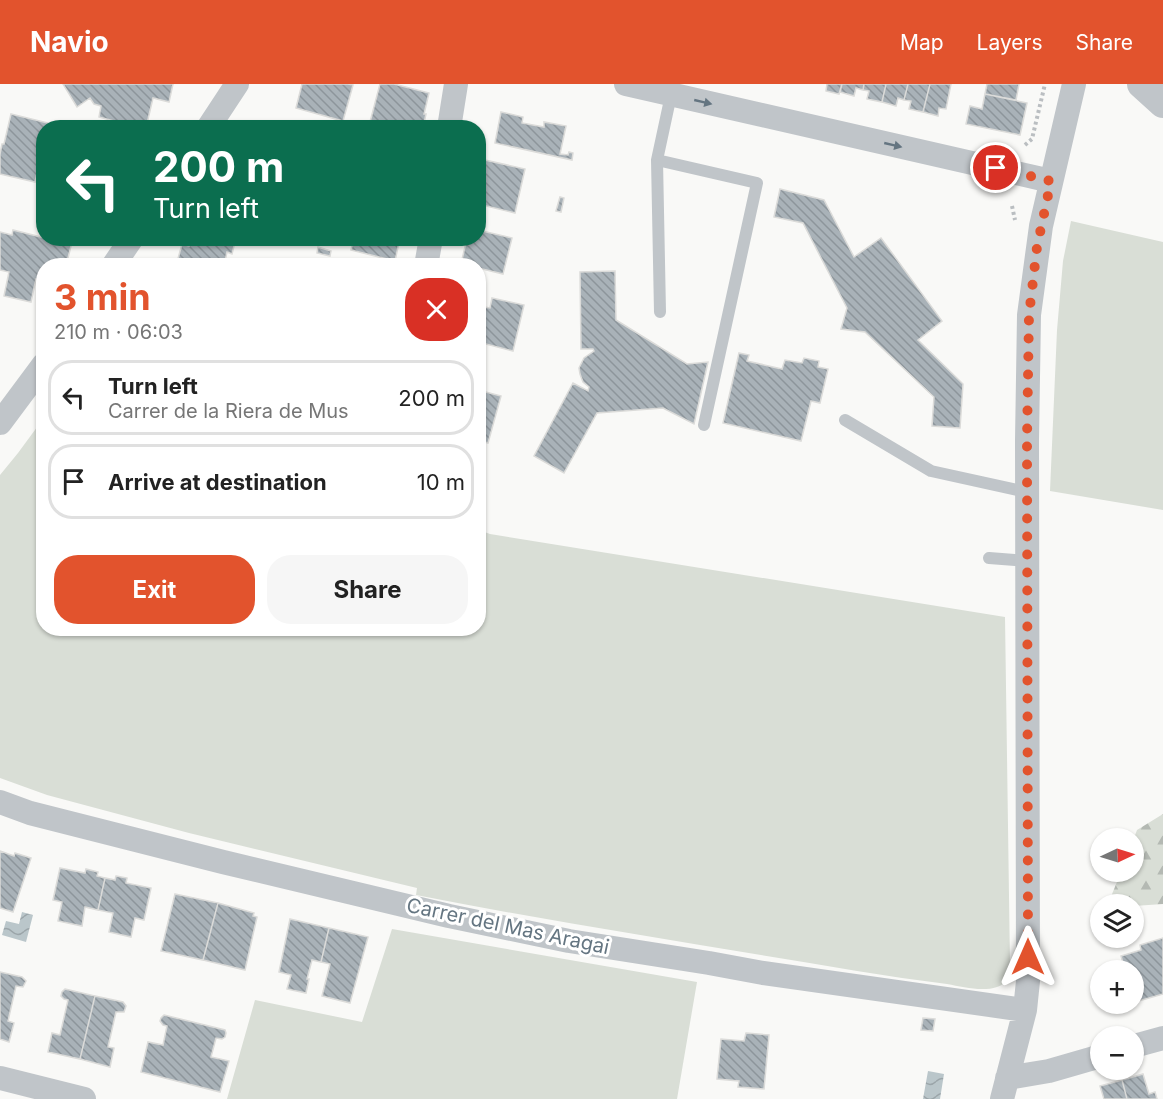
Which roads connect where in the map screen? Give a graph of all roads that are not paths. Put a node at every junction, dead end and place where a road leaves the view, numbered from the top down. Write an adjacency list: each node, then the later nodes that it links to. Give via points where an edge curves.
1 (237, 84): 8 (street)
2 (456, 84): 9 (street)
3 (626, 84): 6 (street)
4 (1074, 84): 11 (street)
5 (1142, 84): 7 (street)
6 (671, 95): 10 (lane); 11 (street, one-way to 11)
7 (1163, 103)
8 (213, 120)
9 (450, 120)
10 (657, 160): 12 (lane); 16 (lane, via 756,183)
11 (1051, 181): 17 (street, via 1029,315)
12 (660, 312)
13 (36, 375): 15 (street)
14 (845, 420): 17 (lane, via 931,471)
15 (0, 423)
16 (704, 425)
17 (1027, 492): 19 (street)
18 (989, 558): 19 (lane)
19 (1027, 561): 21 (street)
20 (0, 802): 21 (street, Carrer del Mas Aragai, via 223,862 569,941)
21 (1025, 1010): 26 (street)
22 (1163, 1038): 23 (street)
23 (1144, 1043)
24 (1090, 1059): 26 (street)
25 (0, 1078): 27 (street)
26 (1005, 1088)
27 (84, 1099)

